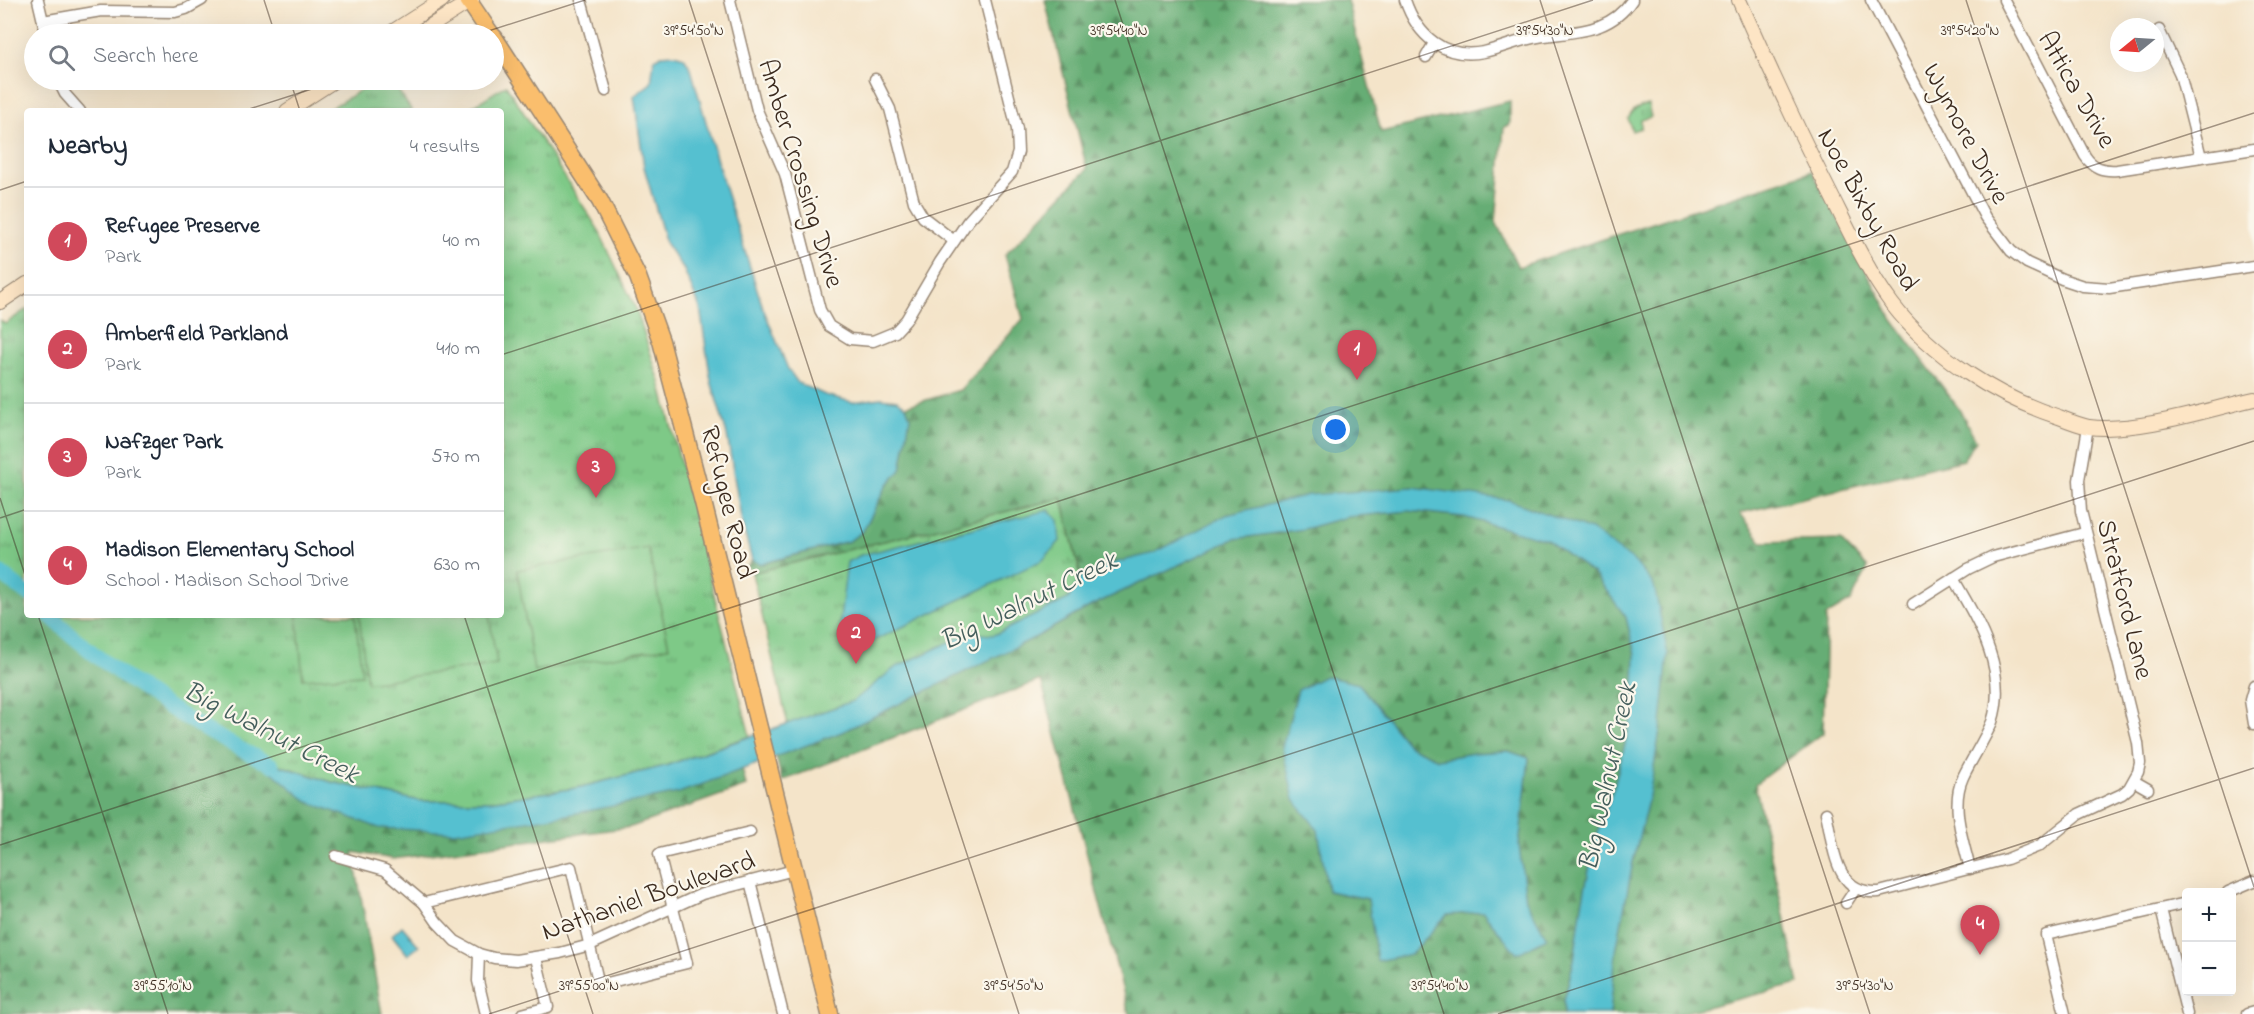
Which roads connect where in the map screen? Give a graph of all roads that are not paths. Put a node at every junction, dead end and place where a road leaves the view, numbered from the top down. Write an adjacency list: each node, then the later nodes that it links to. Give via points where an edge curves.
1 (38, 0): 13 (street)
2 (202, 0): 13 (street, via 175,12 101,11)
3 (442, 0): 15 (street)
4 (580, 0): 25 (street)
5 (730, 0): 30 (street, Amber Crossing Drive, via 757,110 784,174 820,310 832,329 856,341 878,340 899,328)
6 (985, 0): 30 (street, via 1017,129 1018,152 1012,172)
7 (1404, 0): 19 (street, via 1417,28)
8 (1632, 0): 19 (street, via 1607,24 1582,32 1534,38 1476,54 1446,50)
9 (1739, 0): 35 (street, Noe Bixby Road, via 1800,134 1850,233 1893,305 1944,354 1987,385 2024,404)
10 (1871, 0): 31 (street, Wymore Drive, via 1985,217 2011,251 2042,271 2083,286 2109,288)
11 (2004, 0): 29 (street, Attica Drive, via 2095,171)
12 (469, 1): 16 (street); 17 (main road, Refugee Road)
13 (43, 21): 14 (street)
14 (44, 24)
15 (405, 24)
16 (433, 24)
17 (484, 24)
18 (2164, 40): 29 (street, via 2180,74)
19 (1434, 43): 21 (street)
20 (504, 54): 47 (main road, Refugee Road, via 600,201 647,301 672,377)
21 (1426, 57)
22 (875, 79): 30 (street, via 890,109 914,202 923,217)
23 (63, 90): 26 (street)
24 (320, 90): 27 (street)
25 (606, 91)
26 (77, 108)
27 (292, 108)
28 (2254, 149): 29 (street)
29 (2201, 157)
30 (954, 241)
31 (2254, 266)
32 (24, 286): 33 (street)
33 (2, 297)
34 (2254, 399): 35 (street, Noe Bixby Road, via 2138,425)
35 (2088, 427): 36 (street, Stratford Lane, via 2079,480)
36 (2085, 533): 37 (street, via 1993,557); 41 (street, Stratford Lane, via 2138,743 2140,763)
37 (1953, 578): 38 (street); 46 (street, via 1980,626 1996,683 1995,714 1958,794 1959,823)
38 (1913, 604)
39 (2251, 686): 40 (street)
40 (2254, 724)
41 (2134, 781): 42 (street); 46 (street, via 2122,794 2079,814 2047,841 2007,859)
42 (2148, 789)
43 (1826, 813): 50 (street, via 1841,872)
44 (750, 832): 55 (street, via 659,854)
45 (336, 856): 52 (street, Nathaniel Boulevard, via 385,870)
46 (1970, 869): 50 (street, via 1879,892)
47 (794, 870): 48 (street, Nathaniel Boulevard); 64 (main road, Refugee Road)
48 (750, 881): 55 (street, Nathaniel Boulevard); 63 (street)
49 (2254, 881): 51 (street)
50 (1856, 888): 53 (street)
51 (2236, 889)
52 (424, 903): 57 (street, via 571,867); 58 (street, Nathaniel Boulevard, via 455,941)
53 (1846, 903)
54 (2182, 904): 56 (street)
55 (672, 906): 57 (street, Nathaniel Boulevard); 57 (street, via 687,963 599,985)
56 (2161, 909): 65 (street, via 2046,935); 66 (street)
57 (590, 945): 59 (street, Nathaniel Boulevard)
58 (479, 954): 59 (street, Nathaniel Boulevard, via 504,960); 61 (street, via 478,981)
59 (536, 958): 62 (street, via 548,1008)
60 (2254, 1012): 67 (street)
61 (486, 1014)
62 (522, 1014)
63 (783, 1014)
64 (830, 1014)
65 (2065, 1014)
66 (2187, 1014)
67 (2247, 1014)

